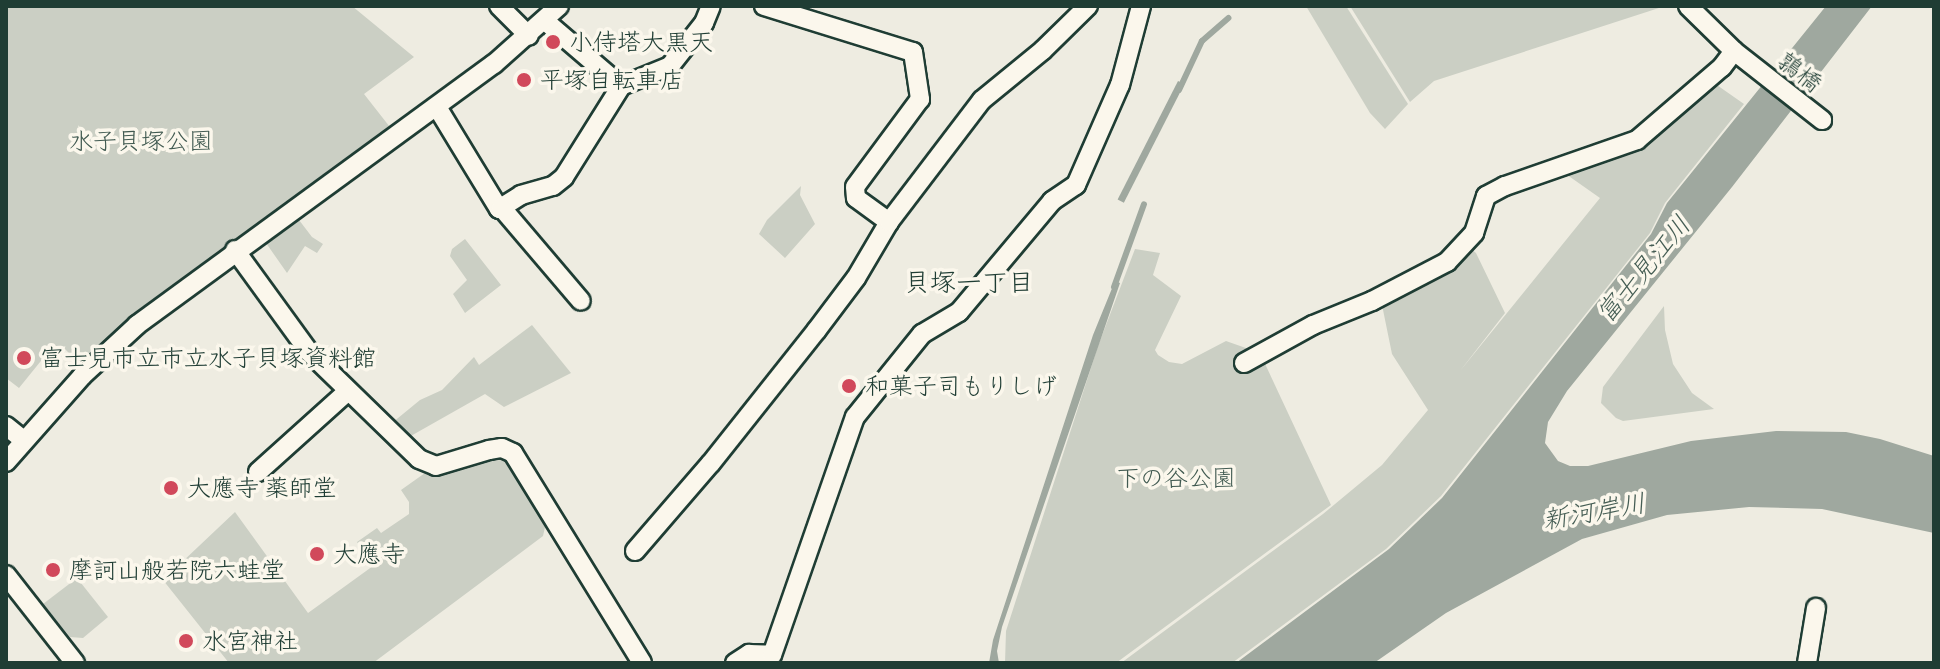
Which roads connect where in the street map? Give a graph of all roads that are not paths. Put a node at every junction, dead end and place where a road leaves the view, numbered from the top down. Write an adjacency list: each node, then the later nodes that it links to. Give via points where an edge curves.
1 (499, 6): 9 (street)
2 (559, 6): 8 (street)
3 (711, 6): 11 (street, via 670,66)
4 (764, 6): 15 (street, via 913,52 920,99 855,187 856,198)
5 (1088, 6): 15 (street, via 982,100)
6 (1141, 6): 29 (street, via 1120,85 1076,185 1052,201 959,312 922,334 855,417 772,655 749,654)
7 (1688, 6): 10 (street, 鶉橋)
8 (544, 20): 9 (street); 11 (street)
9 (529, 36): 12 (street)
10 (1741, 56): 13 (street, 鶉橋); 18 (street, via 1637,140 1486,196 1474,233 1447,262)
11 (621, 86): 14 (street, via 564,177)
12 (437, 107): 14 (street); 16 (street)
13 (1822, 120)
14 (501, 207): 17 (street)
15 (889, 222): 24 (street, via 856,278 807,342)
16 (235, 250): 19 (street, via 309,352); 21 (street, via 113,347)
17 (581, 301)
18 (1244, 363)
19 (347, 392): 23 (street); 28 (street, via 427,464 445,465 502,448 513,453)
20 (6, 426): 21 (street)
21 (23, 440): 22 (street)
22 (6, 462)
23 (258, 472)
24 (635, 551)
25 (6, 575): 27 (street)
26 (1816, 608): 30 (street)
27 (75, 663)
28 (642, 663)
29 (735, 663)
30 (1807, 663)

